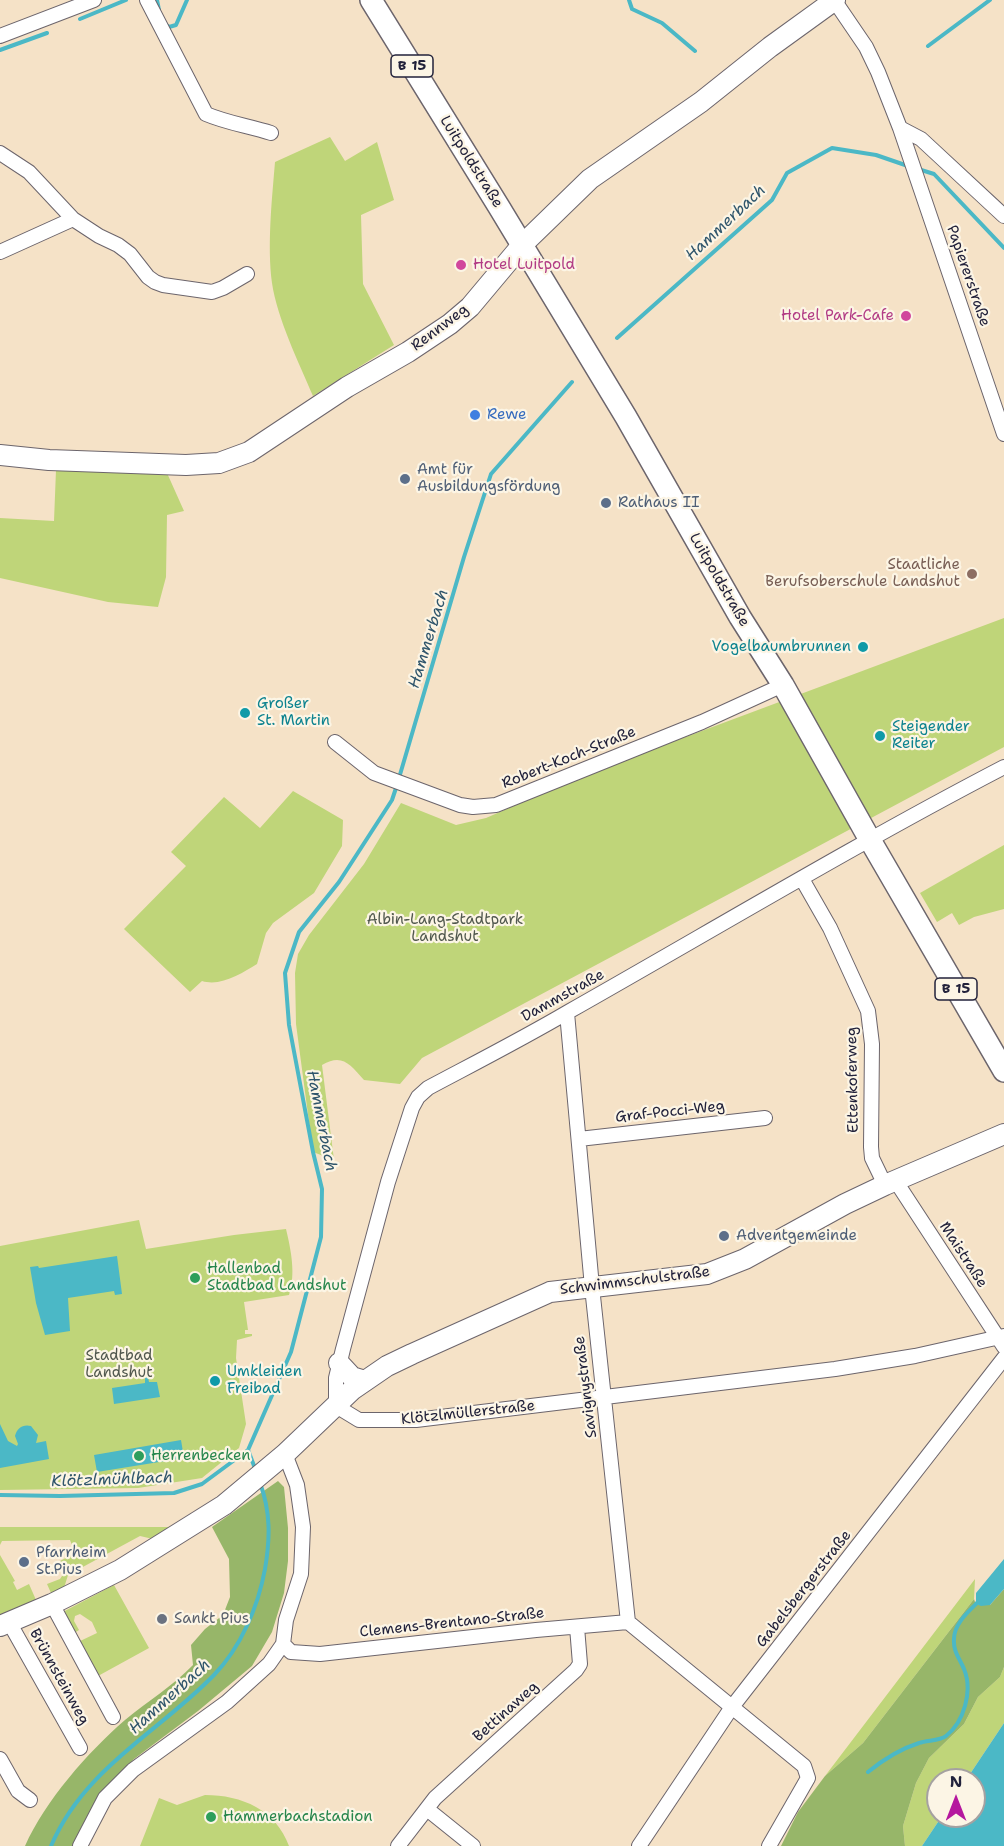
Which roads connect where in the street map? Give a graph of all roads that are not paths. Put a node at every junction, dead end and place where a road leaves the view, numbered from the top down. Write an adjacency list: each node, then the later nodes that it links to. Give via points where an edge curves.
1 (94, 0): 5 (street)
2 (147, 0): 7 (street, via 206,114)
3 (371, 0): 11 (main road, Luitpoldstraße / B 15)
4 (834, 0): 6 (street, Papiererstraße, via 866,47); 11 (street, Rennweg, via 701,102 590,179)
5 (0, 36)
6 (900, 128): 9 (street, via 921,139); 14 (street, Papiererstraße)
7 (271, 133)
8 (0, 153): 10 (street, via 29,172)
9 (1004, 216)
10 (73, 219): 12 (street); 13 (street, via 118,244 148,277 163,285 212,292)
11 (522, 245): 15 (street, Rennweg, via 470,307 450,324 236,459 186,465); 16 (main road, Luitpoldstraße / B 15)
12 (0, 252)
13 (247, 273)
14 (1003, 429)
15 (0, 455)
16 (783, 685): 17 (street, Robert-Koch-Straße, via 496,805 473,807 374,773); 19 (main road, Luitpoldstraße / B 15)
17 (335, 742)
18 (1004, 767): 19 (street, Dammstraße)
19 (870, 840): 20 (street, Dammstraße); 22 (main road, Luitpoldstraße / B 15)
20 (802, 879): 21 (street, Dammstraße); 26 (street, Ettenkoferweg, via 830,928 868,1011 872,1044 872,1158)
21 (567, 1013): 25 (street, Savignystraße); 30 (street, Dammstraße, via 418,1097 388,1182)
22 (1004, 1071)
23 (765, 1118): 25 (street, Graf-Pocci-Weg)
24 (1004, 1134): 26 (street, Schwimmschulstraße)
25 (579, 1139): 27 (street, Savignystraße)
26 (890, 1182): 27 (street, Schwimmschulstraße, via 746,1259 708,1274); 28 (street, Maistraße)
27 (592, 1287): 31 (street, Schwimmschulstraße, via 538,1297 387,1366); 32 (street, Savignystraße)
28 (1002, 1340): 32 (street, Klötzlmüllerstraße, via 835,1369)
29 (1004, 1358): 40 (street, Gabelsbergerstraße)
30 (339, 1363): 31 (street, via 352,1377); 33 (street, Dammstraße)
31 (365, 1381): 33 (street, Schwimmschulstraße)
32 (603, 1398): 33 (street, Klötzlmüllerstraße, via 416,1420 358,1420); 36 (street, Savignystraße)
33 (336, 1406): 34 (street)
34 (278, 1460): 35 (street, via 224,1505 177,1535 120,1570); 39 (street, via 297,1485 303,1527 301,1574 286,1620)
35 (52, 1604): 37 (street); 41 (street)
36 (628, 1622): 38 (street, Clemens-Brentano-Straße); 40 (street)
37 (4, 1624): 42 (street, Brünnsteinweg)
38 (577, 1627): 39 (street, Clemens-Brentano-Straße, via 320,1654 291,1652); 45 (street, Bettinaweg, via 580,1664 576,1670)
39 (283, 1644): 46 (street, via 269,1664 227,1702 133,1770 105,1798)
40 (732, 1707): 49 (street, Gabelsbergerstraße); 50 (street, via 804,1766 807,1773 808,1779)
41 (112, 1718)
42 (80, 1748)
43 (0, 1759): 44 (street, via 18,1791)
44 (30, 1800)
45 (427, 1809): 47 (street, Bettinaweg); 48 (street)
46 (80, 1846)
47 (398, 1846)
48 (473, 1846)
49 (639, 1846)
50 (769, 1846)

